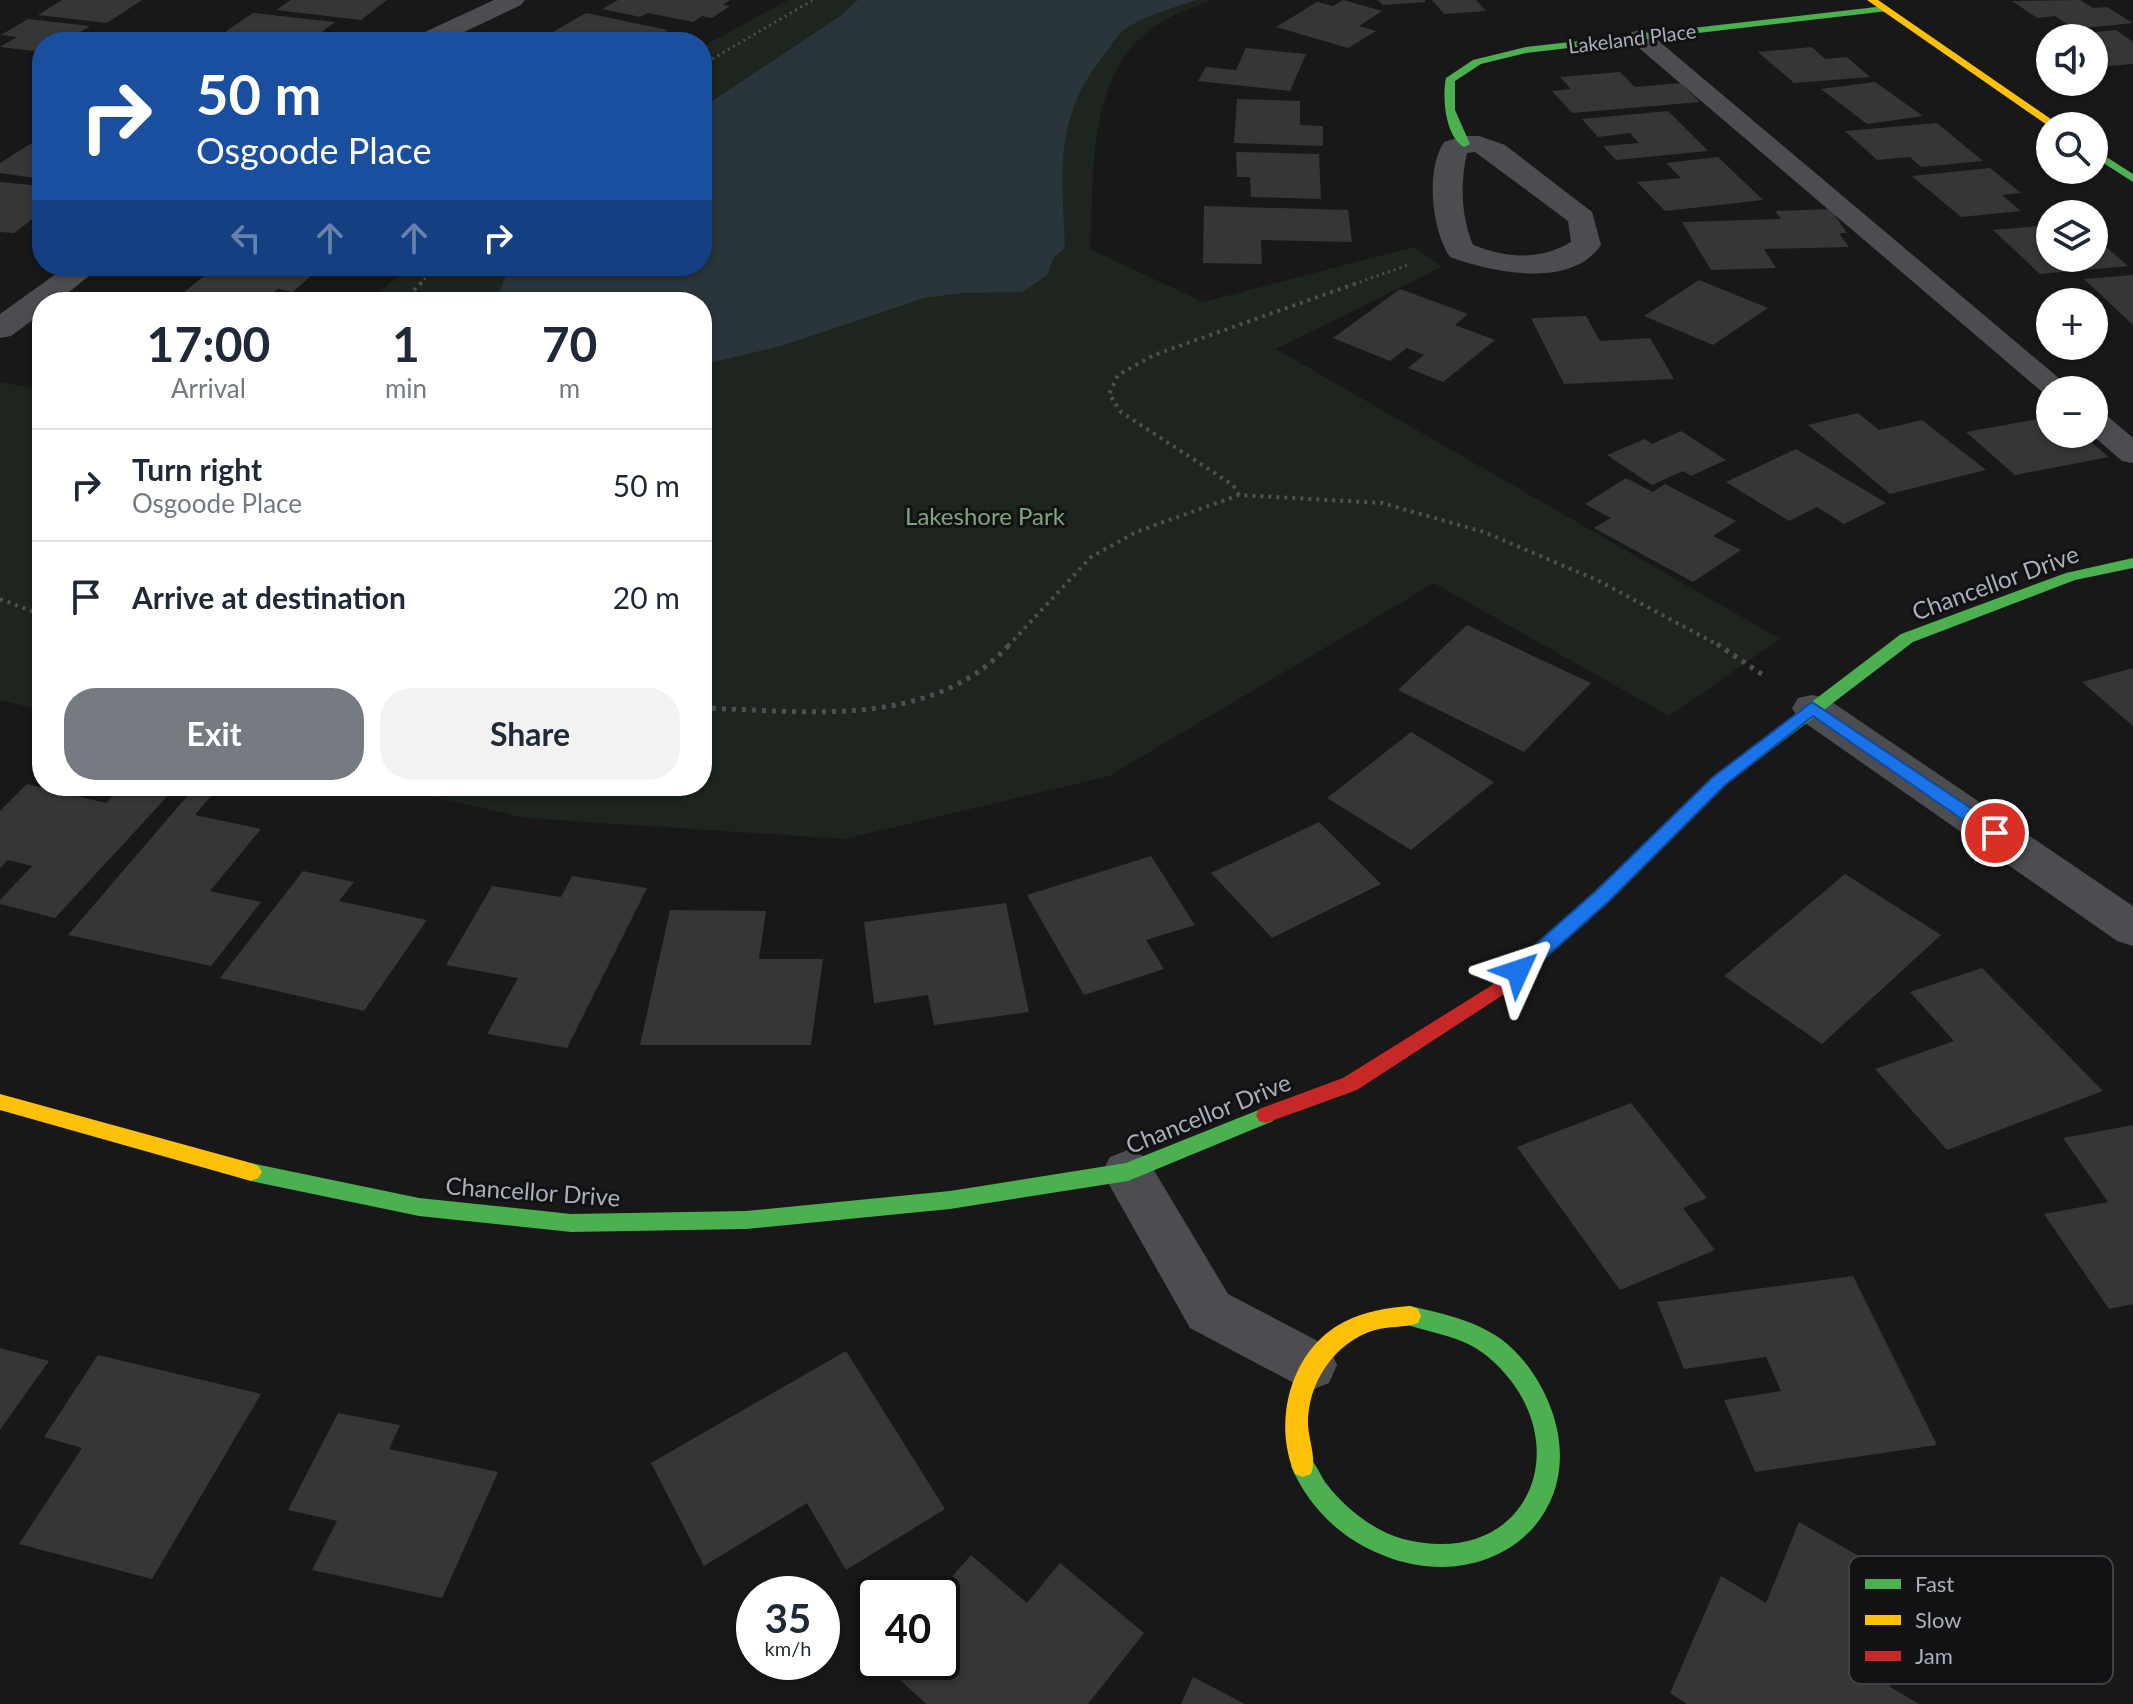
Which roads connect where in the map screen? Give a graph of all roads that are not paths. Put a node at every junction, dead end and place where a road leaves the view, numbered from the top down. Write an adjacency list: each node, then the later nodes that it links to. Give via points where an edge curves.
1 (513, 0): 3 (street)
2 (1879, 5): 4 (street, Lakeland Place); 5 (street)
3 (444, 32)
4 (1640, 37): 6 (street, Lakeland Place, via 1526,50 1477,62 1450,80 1450,110); 13 (lane)
5 (2036, 112)
6 (1464, 144): 6 (street, via 1495,151 1582,218 1586,245 1565,260 1532,267 1493,264 1461,251 1451,231 1448,170 1454,148)
7 (2108, 162): 8 (street)
8 (2133, 179)
9 (72, 276): 10 (street)
10 (51, 292)
11 (32, 306): 12 (street)
12 (0, 329)
13 (2041, 376)
14 (2108, 433): 15 (lane)
15 (2133, 454)
16 (2133, 563): 17 (street, Chancellor Drive, via 2071,576 1907,638)
17 (1812, 708): 18 (street); 20 (street, Chancellor Drive, via 1719,781 1497,990 1350,1084)
18 (2133, 929)
19 (0, 1102): 20 (street, Chancellor Drive, via 270,1177 419,1207 571,1223 746,1220 950,1200)
20 (1128, 1172): 21 (street, via 1209,1311)
21 (1309, 1365): 21 (street, via 1298,1388 1294,1427 1303,1469 1330,1508 1376,1543 1446,1558 1490,1547 1524,1523 1547,1483 1549,1441 1538,1400 1486,1342 1453,1325 1410,1316 1371,1320 1336,1338)

